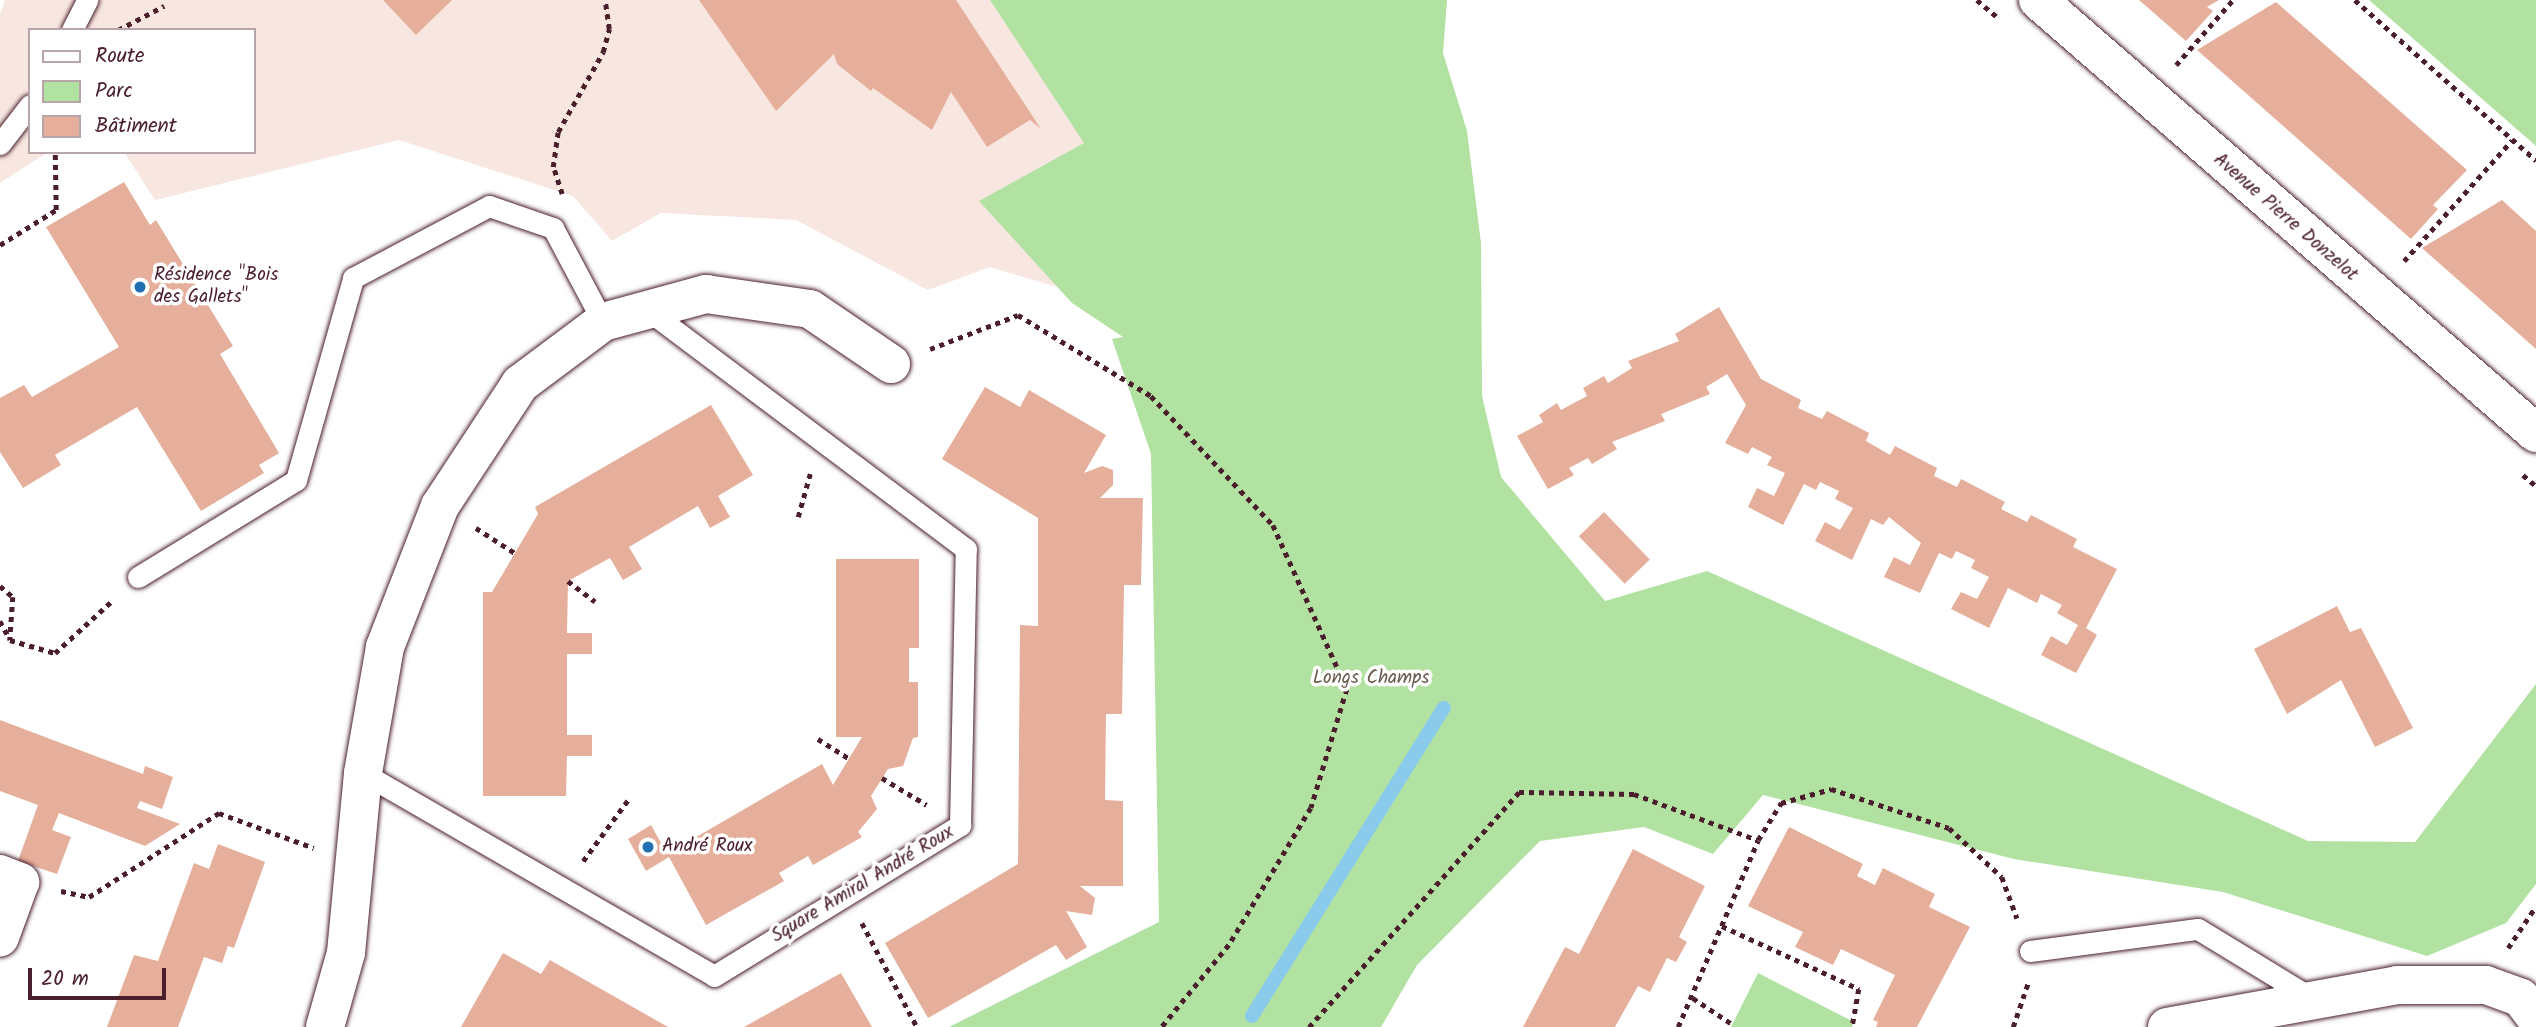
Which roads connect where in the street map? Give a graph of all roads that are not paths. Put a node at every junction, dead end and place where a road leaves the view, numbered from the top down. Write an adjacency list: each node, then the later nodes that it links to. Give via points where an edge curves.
1 (87, 0): 3 (lane)
2 (2038, 0): 9 (street, Avenue Pierre Donzelot)
3 (73, 28)
4 (28, 108): 5 (lane)
5 (0, 145)
6 (645, 308): 7 (street); 8 (street, via 706,294 810,309); 11 (lane, Square Amiral André Roux, via 965,549 960,825 713,976)
7 (603, 321): 10 (lane, via 553,228 489,206 353,278 296,480); 11 (street, via 520,384 440,506 385,647)
8 (891, 364)
9 (2536, 433)
10 (138, 577)
11 (363, 773): 17 (street, via 358,864 346,953)
12 (10, 878): 13 (street)
13 (0, 937)
14 (2030, 951): 15 (lane, via 2198,929)
15 (2311, 998): 16 (street, via 2397,985 2486,985 2521,998); 18 (street)
16 (2536, 1018)
17 (325, 1027)
18 (2166, 1027)

